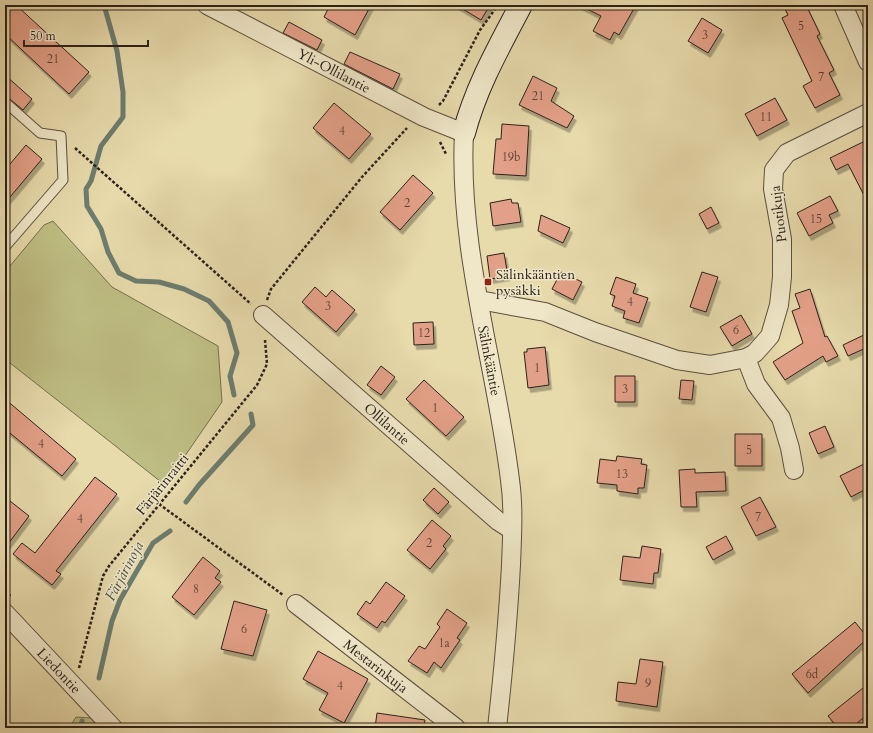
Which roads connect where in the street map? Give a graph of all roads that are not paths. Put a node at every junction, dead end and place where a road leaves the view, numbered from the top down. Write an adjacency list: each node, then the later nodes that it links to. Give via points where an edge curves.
1 (207, 5): 7 (street, Yli-Ollilantie, via 424,117)
2 (521, 5): 7 (street, Sälinkääntie, via 483,77)
3 (843, 5): 4 (street)
4 (868, 62)
5 (5, 102): 8 (lane, via 40,133 61,136 63,180)
6 (868, 113): 11 (street, Puotikuja, via 787,153 774,170 773,189 782,239 779,304 770,336)
7 (464, 133): 9 (street, Sälinkääntie, via 462,164 465,211)
8 (5, 247)
9 (479, 300): 11 (street, Puotikuja, via 545,312 677,360 710,365); 13 (street, Sälinkääntie, via 511,481)
10 (263, 315): 13 (street, Ollilantie, via 498,521)
11 (746, 358): 12 (street, via 756,384 781,418)
12 (794, 470)
13 (512, 530): 18 (street, Sälinkääntie, via 508,633)
14 (296, 604): 17 (street, Mestarinkuja)
15 (5, 612): 16 (street, Liedontie)
16 (113, 728)
17 (456, 728)
18 (497, 728)

